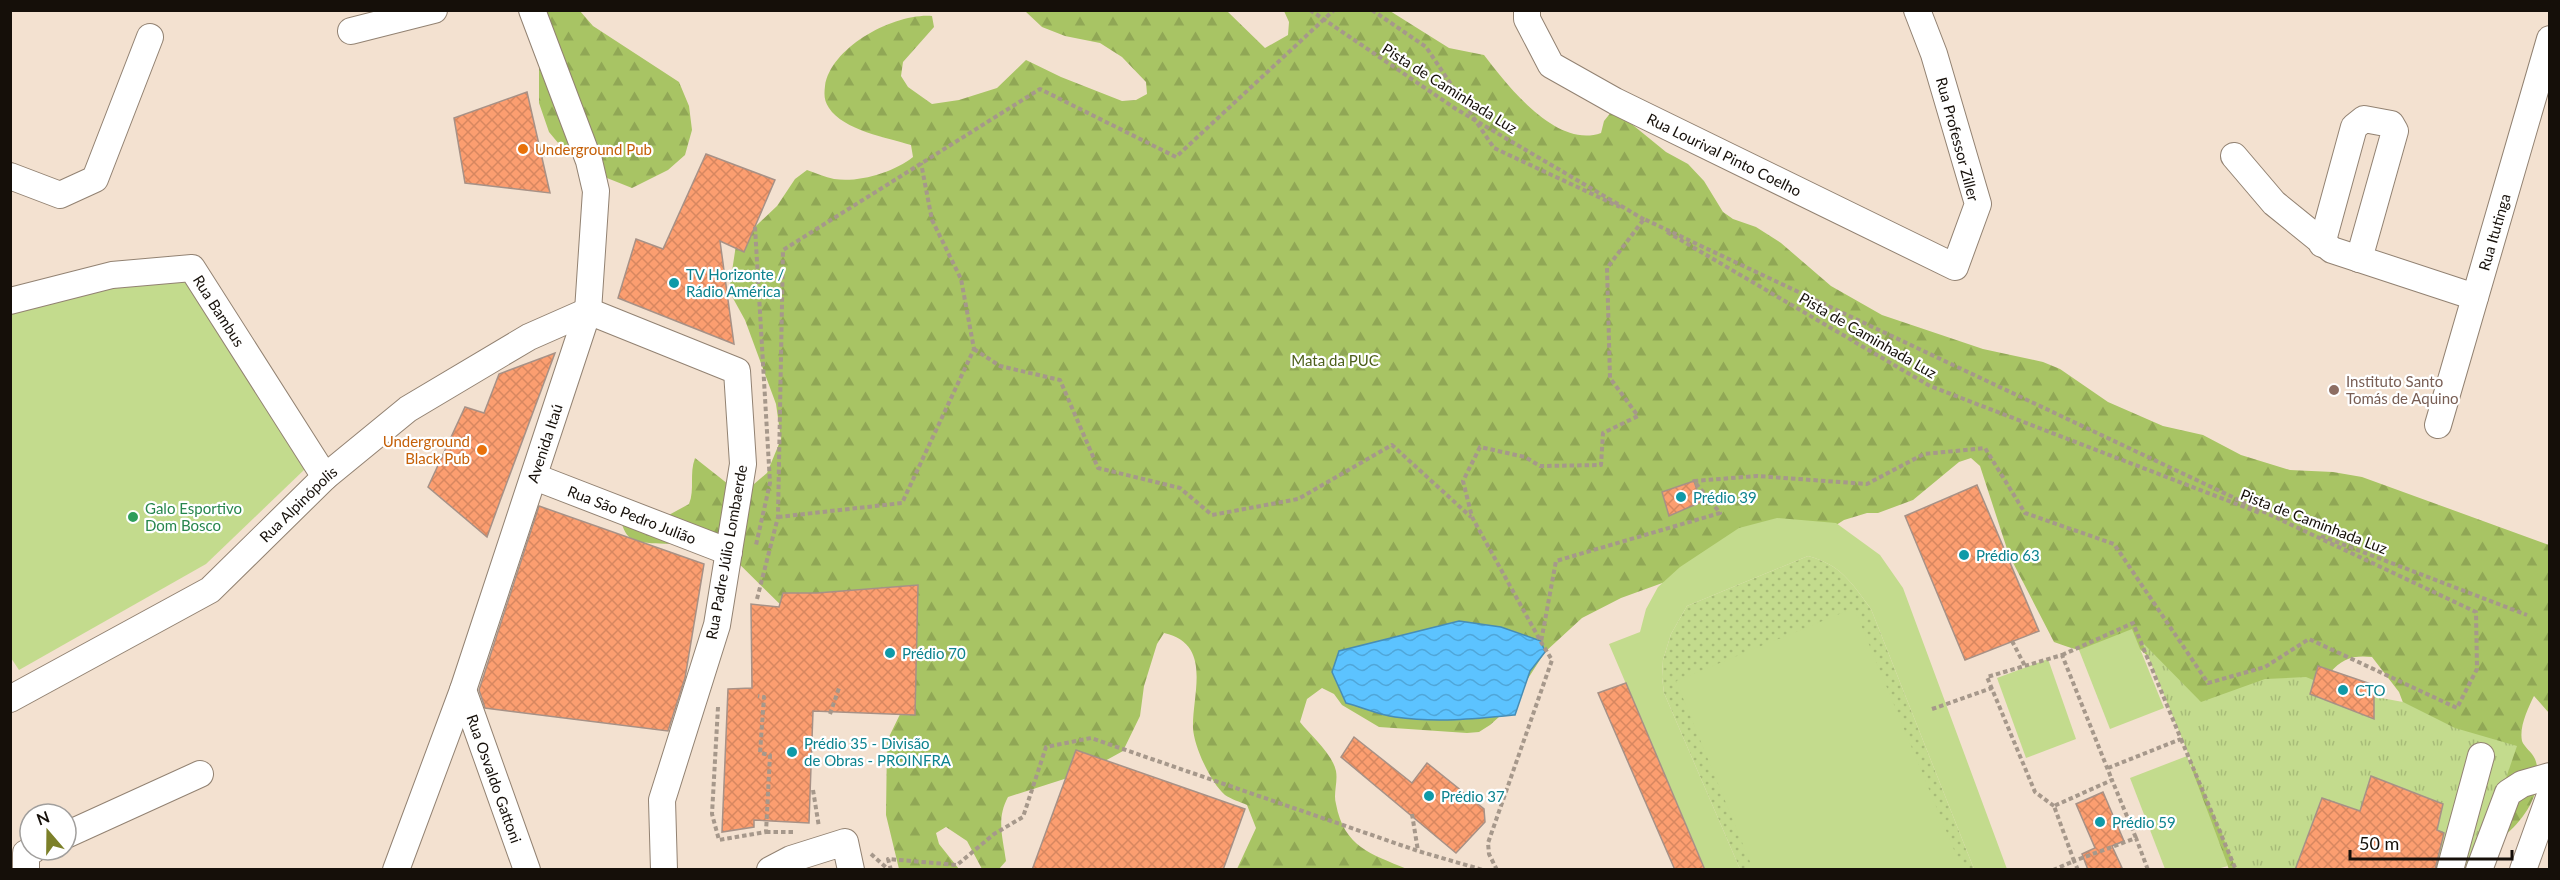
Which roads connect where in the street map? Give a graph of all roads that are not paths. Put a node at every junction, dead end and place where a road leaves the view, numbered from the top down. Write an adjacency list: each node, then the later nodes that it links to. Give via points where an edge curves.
1 (434, 10): 5 (street)
2 (532, 10): 15 (street, Avenida Itaú, via 589,161 596,191)
3 (1527, 10): 12 (street, Rua Lourival Pinto Coelho, via 1527,19 1551,65 1615,101)
4 (1917, 10): 12 (street, Rua Professor Ziller, via 1934,54 1978,204)
5 (351, 30)
6 (150, 37): 9 (street, via 95,179 60,195)
7 (2550, 39): 13 (street, Rua Itutinga)
8 (2234, 156): 10 (street, via 2274,202)
9 (10, 176)
10 (2322, 244): 11 (street); 11 (street, via 2354,127 2364,119 2391,124 2396,131)
11 (2359, 259): 13 (street)
12 (1955, 267)
13 (2475, 297): 16 (street, Rua Itutinga)
14 (10, 301): 17 (street, Rua Bambus, via 112,275 192,268)
15 (588, 311): 17 (street, Rua Alpinópolis, via 529,337 408,409); 18 (street, Avenida Itaú); 19 (street, Rua Padre Júlio Lombaerde, via 736,371 743,464)
16 (2438, 425)
17 (325, 477): 21 (street, Rua Alpinópolis, via 210,590)
18 (535, 477): 19 (street, Rua São Pedro Julião); 20 (street, Avenida Itaú)
19 (729, 552): 29 (street, Rua Padre Júlio Lombaerde, via 717,625 662,800)
20 (463, 690): 27 (street, Avenida Itaú); 28 (street, Rua Osvaldo Gattoni)
21 (10, 699)
22 (2481, 756): 32 (street)
23 (200, 774): 26 (street)
24 (2550, 776): 33 (street, via 2522,784 2508,793)
25 (2550, 795): 34 (street)
26 (78, 830)
27 (396, 870)
28 (527, 870)
29 (664, 870)
30 (770, 870): 31 (street, via 845,842)
31 (851, 870)
32 (2450, 870)
33 (2479, 870)
34 (2523, 870)

